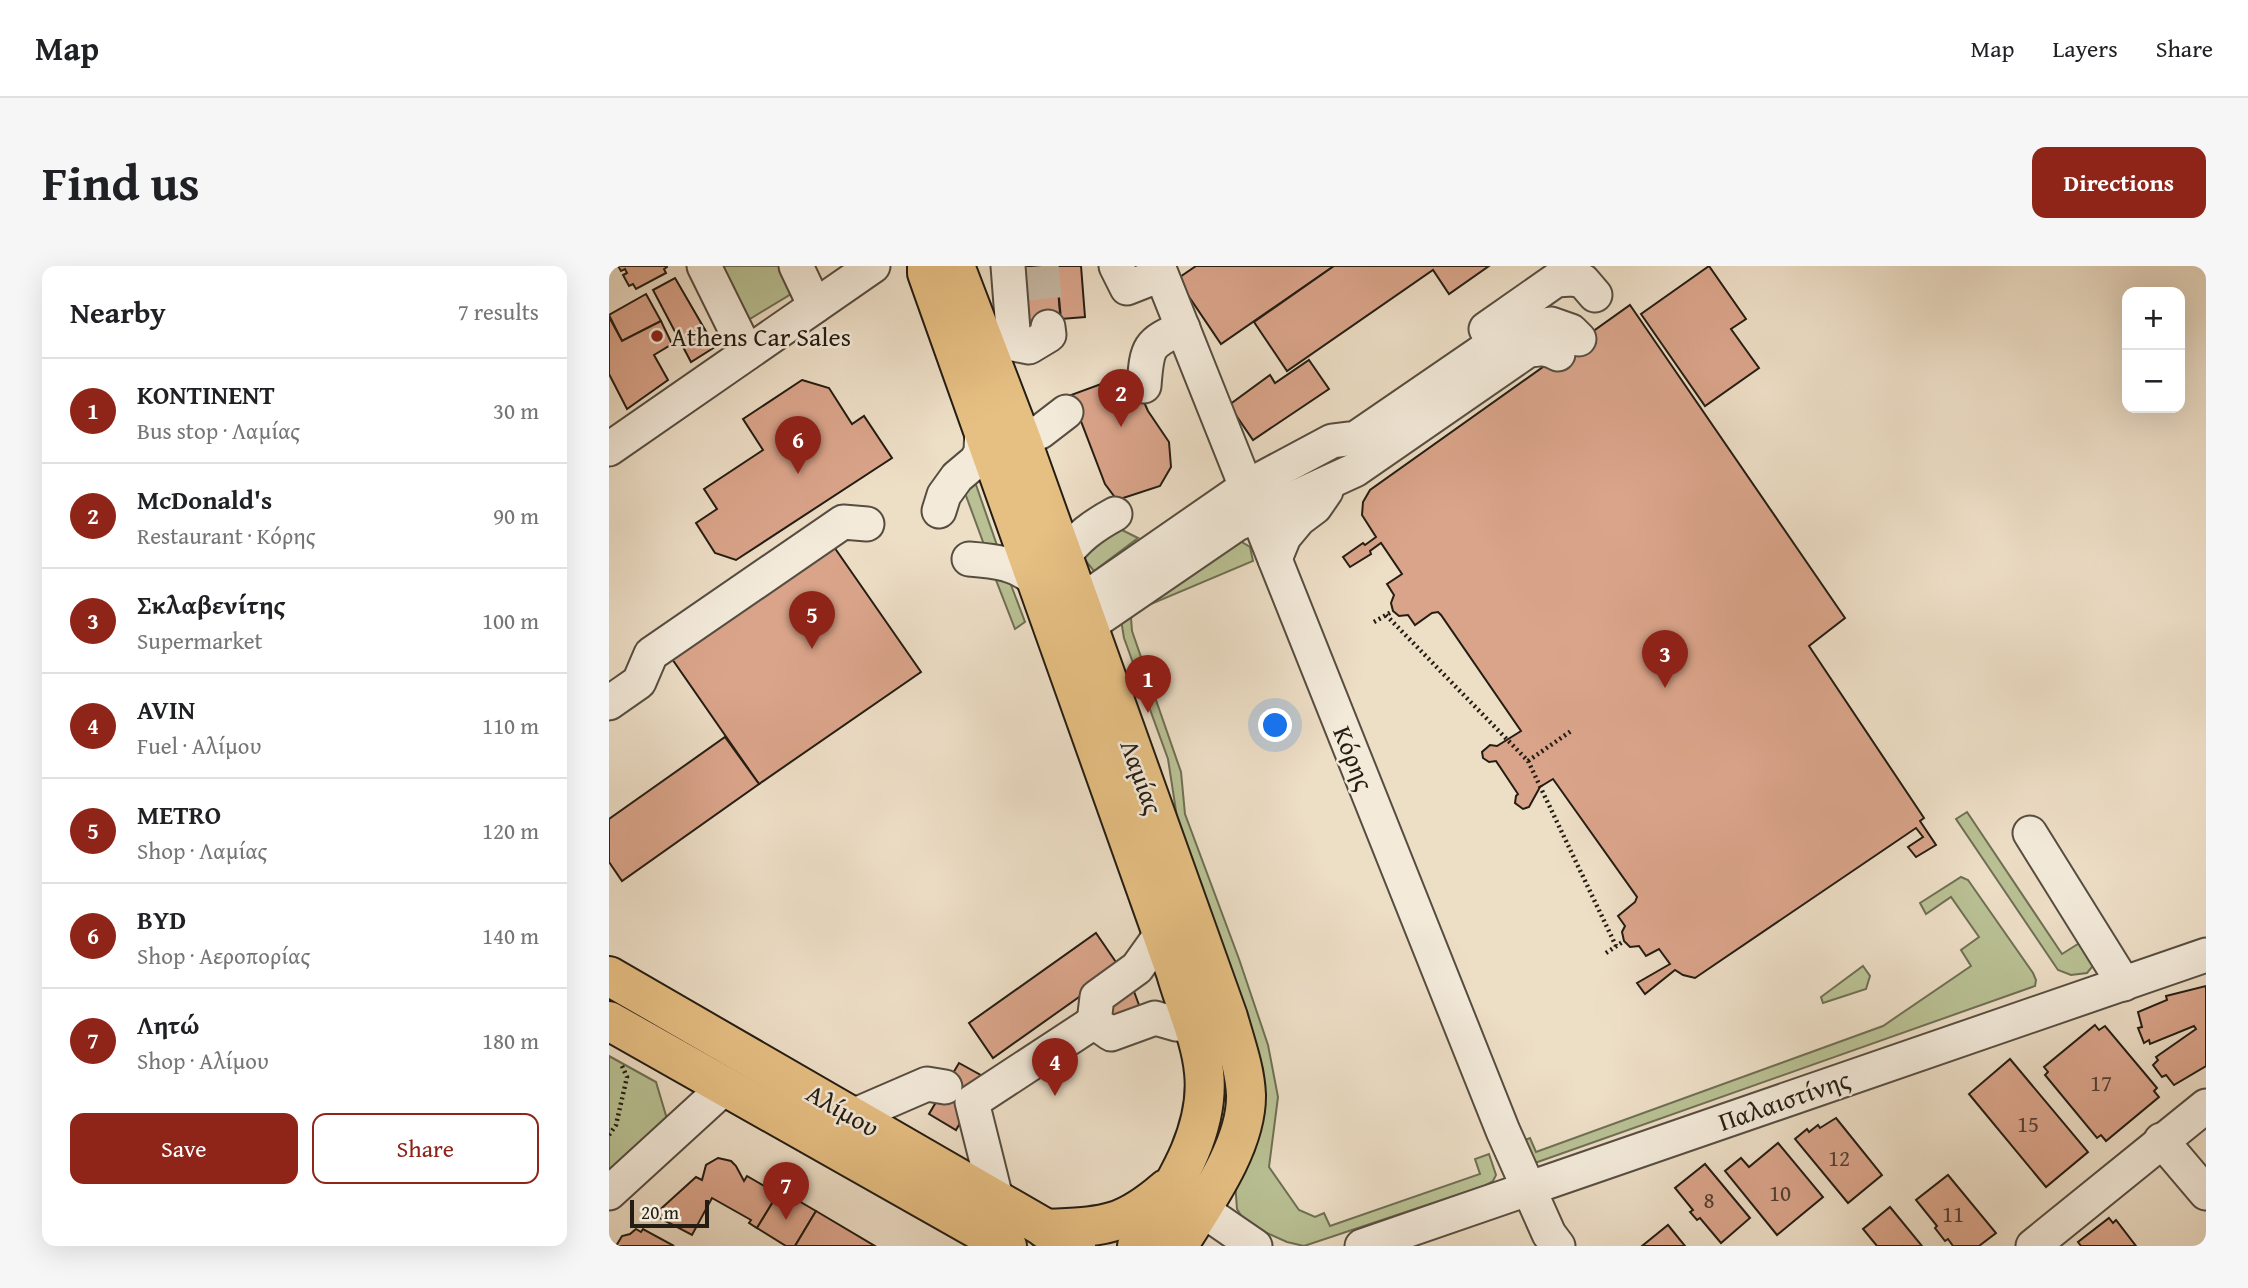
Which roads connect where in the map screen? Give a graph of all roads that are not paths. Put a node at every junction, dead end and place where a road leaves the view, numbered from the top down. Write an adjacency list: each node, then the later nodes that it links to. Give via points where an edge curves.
1 (704, 266): 14 (street)
2 (796, 266): 10 (street)
3 (873, 266): 10 (street)
4 (927, 266): 18 (main road, Λαμίας)
5 (955, 266): 13 (main road, Λαμίας)
6 (1008, 266): 13 (street)
7 (1116, 266): 8 (street, via 1127,288)
8 (1160, 272): 11 (street, Κόρης)
9 (1595, 295): 20 (street, via 1584,281 1556,280 1350,423)
10 (815, 306): 14 (street)
11 (1179, 319): 15 (street, via 1163,314); 16 (street, via 1150,349); 23 (street, Κόρης)
12 (1048, 327): 13 (street, via 1049,335 1028,347)
13 (998, 341): 19 (main road, Λαμίας)
14 (747, 354): 21 (street)
15 (1123, 357)
16 (1144, 386)
17 (1066, 412): 19 (street, via 1040,432)
18 (982, 427): 24 (street, via 981,452 944,495); 29 (main road, Λαμίας)
19 (1020, 437): 29 (main road, Λαμίας)
20 (1332, 441): 22 (street); 22 (street, via 1356,438 1515,329 1551,324 1571,331 1569,347 1527,351 1355,470); 23 (street)
21 (609, 449)
22 (1333, 480): 23 (street); 28 (street, via 1315,507 1284,537)
23 (1252, 502): 28 (street, Κόρης); 30 (street, via 1237,524)
24 (939, 511)
25 (1115, 514): 29 (street, via 1091,527)
26 (867, 524): 31 (street, via 843,522 651,654 639,682)
27 (969, 559): 29 (street, via 1027,572)
28 (1275, 559): 47 (street, Κόρης)
29 (1050, 569): 30 (main road, Λαμίας); 33 (main road, Λαμίας)
30 (1084, 614): 51 (main road, Λαμίας, via 1240,1059 1244,1115 1231,1152)
31 (609, 702)
32 (2030, 833): 37 (street)
33 (1162, 933): 35 (street); 39 (main road, Λαμίας)
34 (2206, 955): 37 (street, Παλαιστίνης)
35 (1137, 968): 38 (street, via 1097,997); 39 (street)
36 (609, 975): 44 (main road, Αλίμου)
37 (2124, 984): 47 (street, Παλαιστίνης)
38 (1094, 1021): 39 (street, via 1111,1034); 42 (street)
39 (1173, 1021): 46 (main road, Λαμίας, via 1203,1066 1203,1107 1194,1141)
40 (613, 1038): 41 (main road, Αλίμου)
41 (725, 1087): 48 (street); 53 (main road, Αλίμου)
42 (959, 1095): 44 (street, via 927,1084); 50 (street)
43 (2206, 1106): 45 (street)
44 (853, 1116): 50 (main road, Αλίμου)
45 (2161, 1140): 49 (street); 59 (street)
46 (1173, 1184): 52 (main road, via 1118,1221); 54 (main road, Λαμίας)
47 (1528, 1189): 57 (street, Παλαιστίνης); 58 (street, Κόρης)
48 (609, 1193)
49 (2206, 1193)
50 (997, 1202): 52 (main road, Αλίμου)
51 (1201, 1209): 55 (main road, Λαμίας); 56 (street)
52 (1060, 1237)
53 (1007, 1246)
54 (1137, 1246)
55 (1178, 1246)
56 (1255, 1246)
57 (1362, 1246)
58 (1558, 1246)
59 (2033, 1246)

